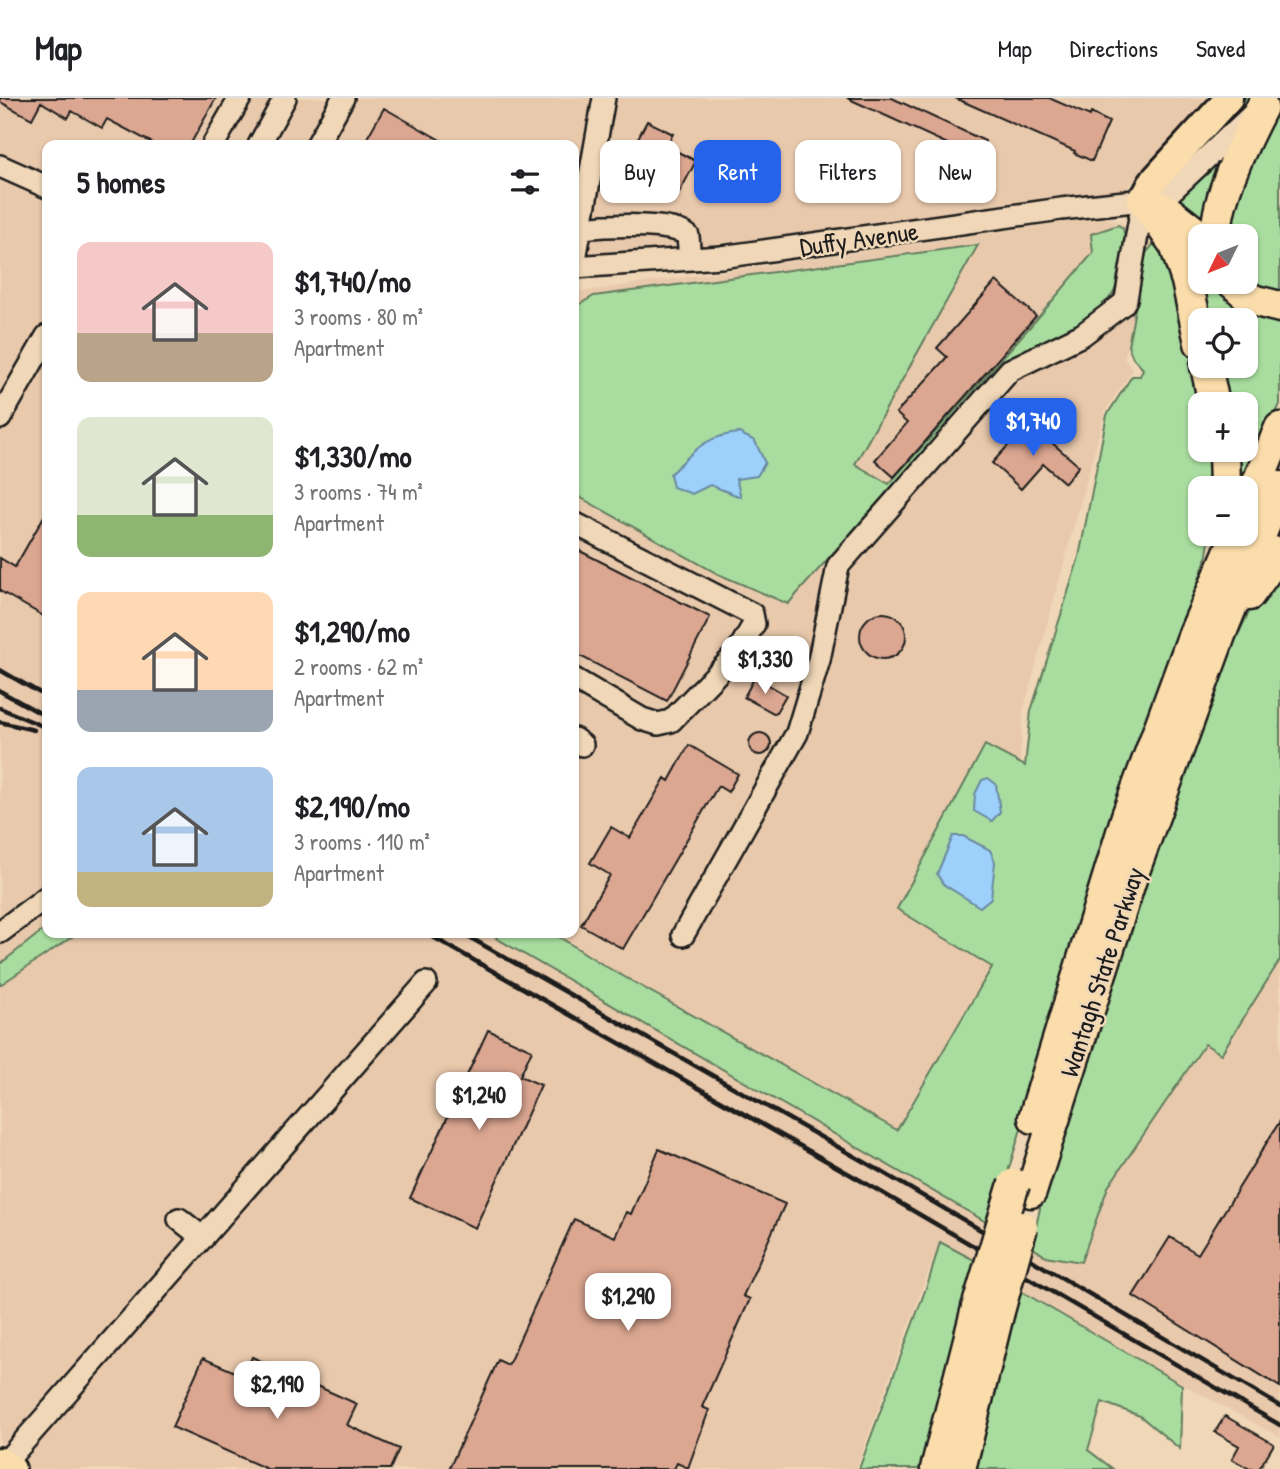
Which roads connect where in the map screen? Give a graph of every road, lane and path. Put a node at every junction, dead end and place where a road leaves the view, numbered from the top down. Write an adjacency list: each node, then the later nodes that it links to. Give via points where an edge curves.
1 (240, 98): 7 (street)
2 (285, 98): 8 (street)
3 (343, 98): 9 (street)
4 (604, 98): 15 (street)
5 (1229, 98): 12 (main road, via 1153,181)
6 (1267, 102): 12 (street, Duffy Avenue, via 1168,194); 13 (highway, via 1241,146)
7 (216, 140)
8 (262, 140)
9 (320, 140)
10 (0, 166): 11 (street)
11 (42, 185)
12 (1143, 200): 14 (highway, via 1167,210); 17 (street, Duffy Avenue); 21 (highway, via 1175,245); 36 (street, via 1123,304 1082,335 1010,370 838,566 819,660 797,733)
13 (1218, 224)
14 (1188, 227)
15 (580, 228): 16 (street); 17 (street, via 676,228 688,236)
16 (579, 234)
17 (691, 259): 18 (street, Duffy Avenue)
18 (579, 266)
19 (1245, 294): 20 (highway)
20 (1280, 307)
21 (1193, 308)
22 (42, 345): 23 (street)
23 (0, 418)
24 (1280, 428): 25 (highway)
25 (1258, 482)
26 (1280, 487): 32 (highway, Wantagh State Parkway)
27 (579, 526): 33 (street, via 752,614 754,624 737,653 671,721 658,724 642,719)
28 (1218, 546): 31 (highway)
29 (1232, 546): 31 (highway, Wantagh State Parkway)
30 (1280, 552): 32 (highway)
31 (1211, 598): 38 (highway, Wantagh State Parkway, via 1127,816)
32 (1220, 635): 38 (highway, Wantagh State Parkway)
33 (579, 682)
34 (42, 901): 35 (street)
35 (0, 932)
36 (683, 935)
37 (426, 984): 40 (street)
38 (1023, 1188): 41 (highway, Wantagh State Parkway, bridge)
39 (179, 1219): 40 (street)
40 (203, 1238): 42 (street)
41 (988, 1311): 43 (highway, Wantagh State Parkway); 44 (highway, Wantagh State Parkway)
42 (4, 1466)
43 (936, 1469)
44 (960, 1469)

